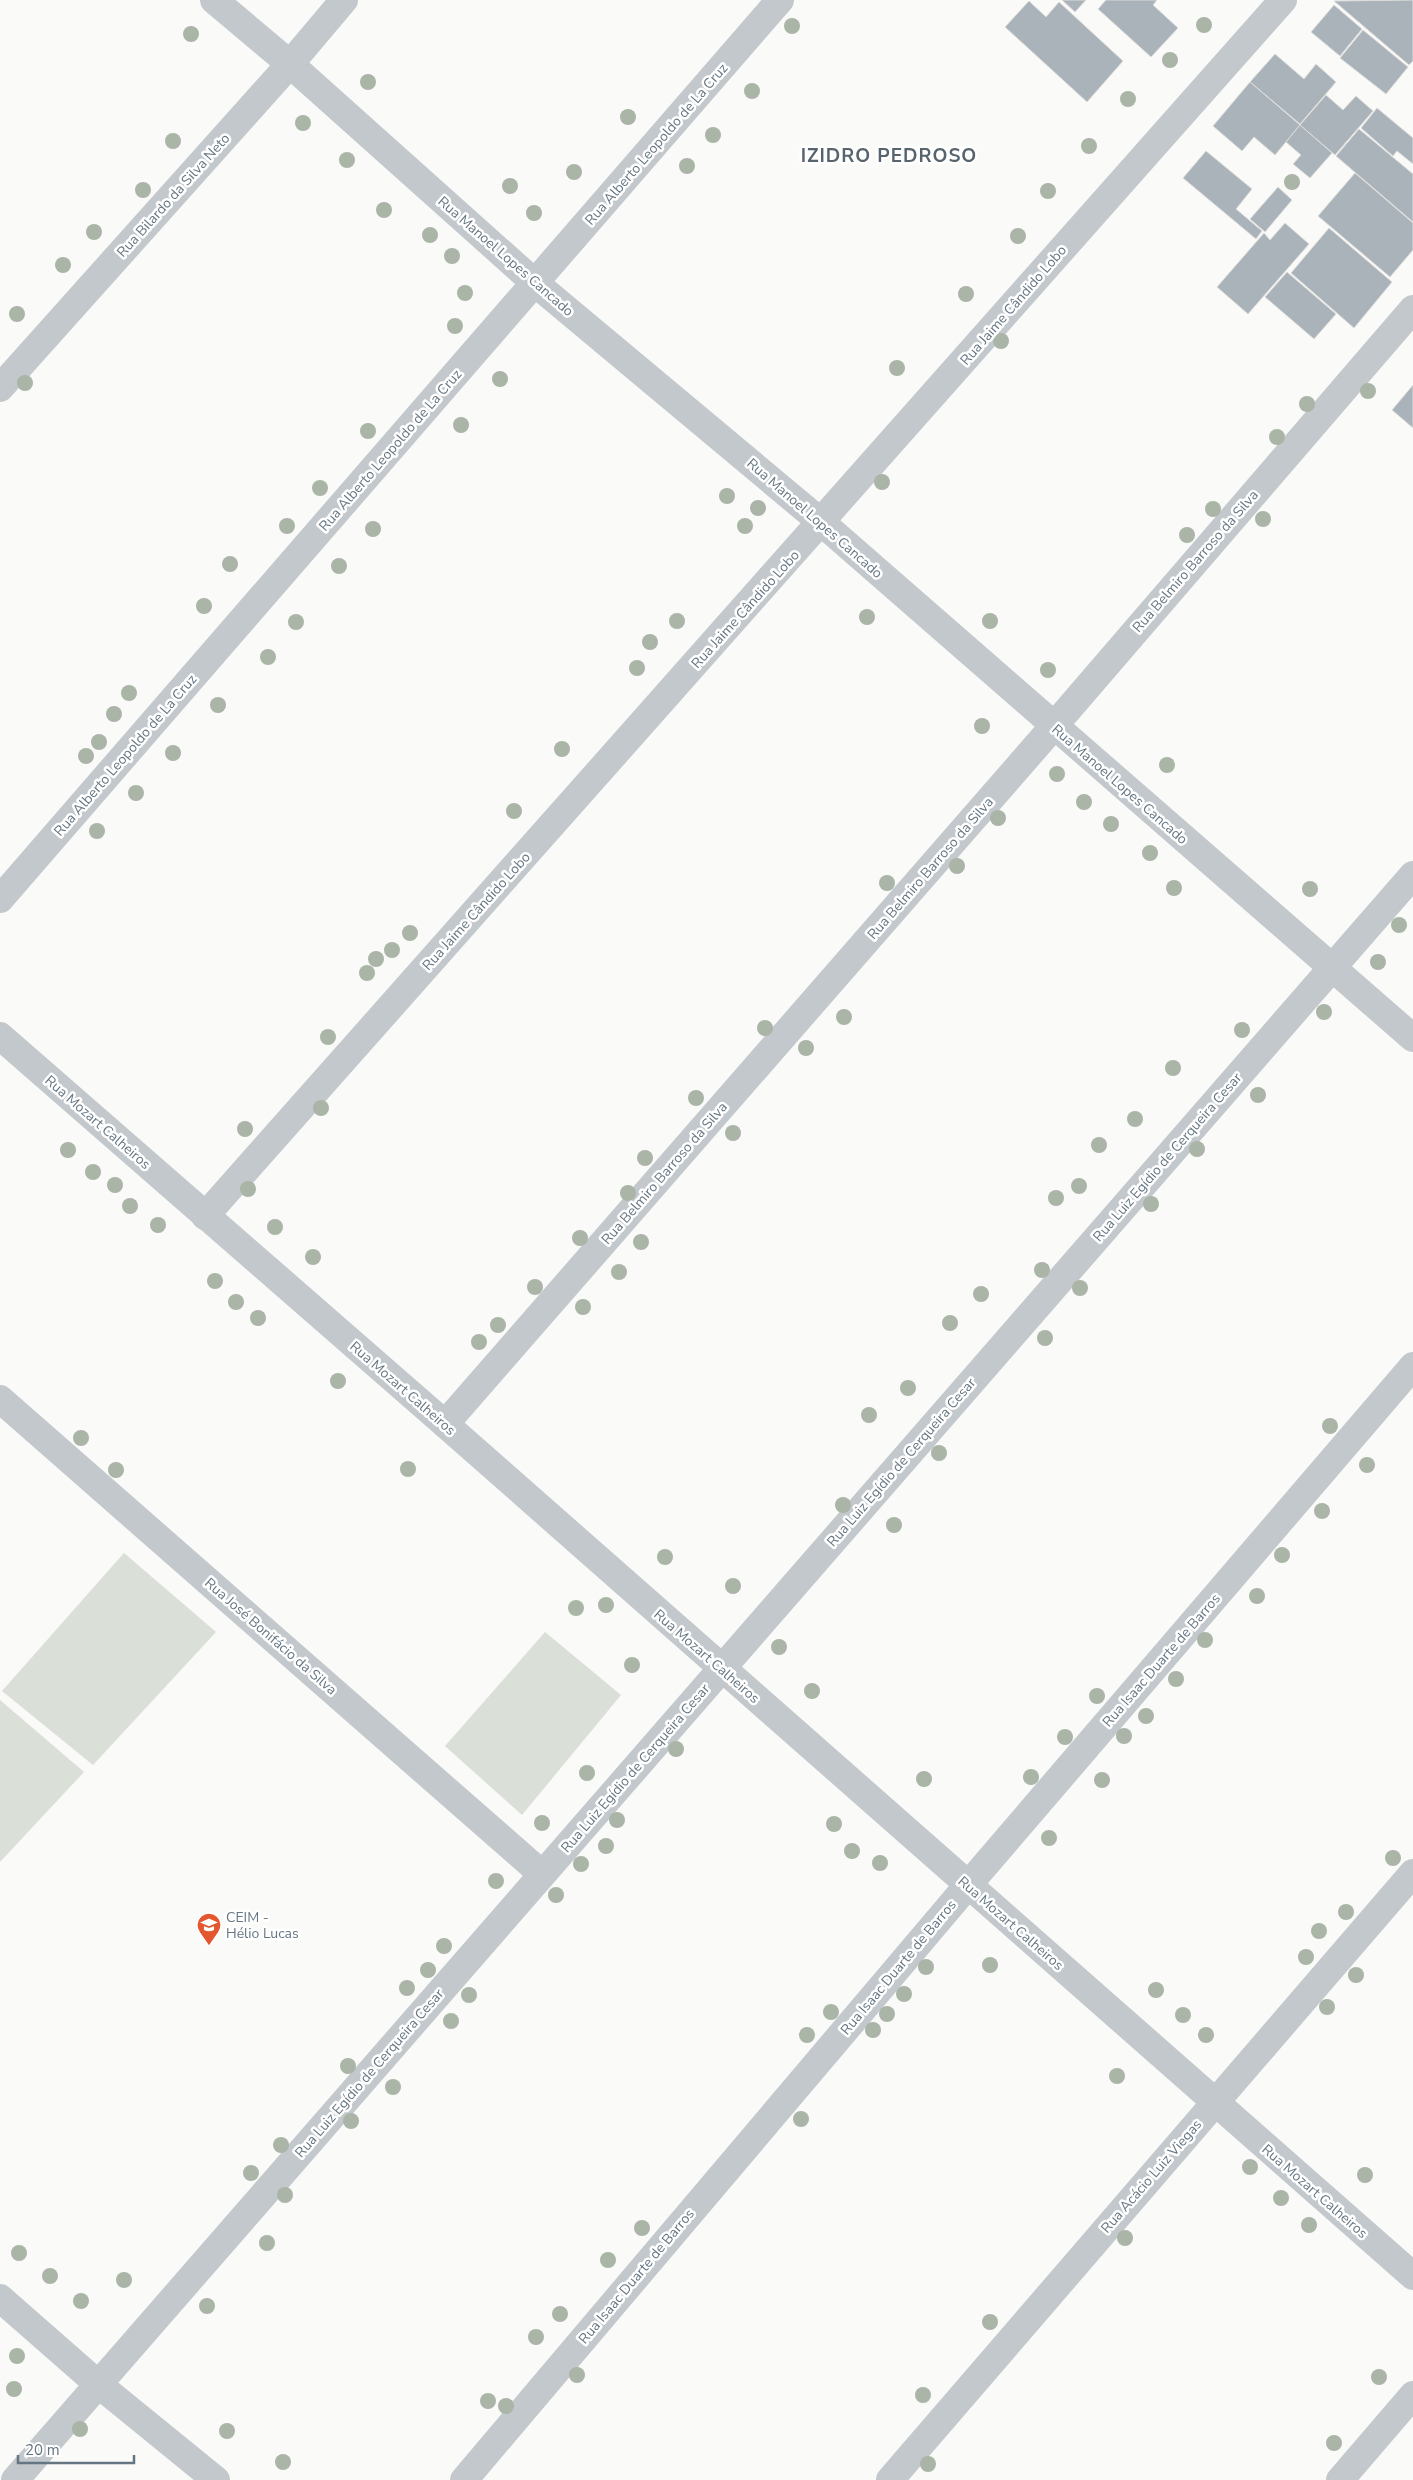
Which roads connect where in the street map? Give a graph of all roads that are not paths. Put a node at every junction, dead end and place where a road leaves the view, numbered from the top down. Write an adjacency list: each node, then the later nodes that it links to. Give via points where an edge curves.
1 (214, 0): 5 (street, Rua Manoel Lopes Cancado)
2 (344, 0): 5 (street, Rua Bilardo da Silva Neto)
3 (780, 0): 6 (street, Rua Alberto Leopoldo de La Cruz)
4 (1283, 0): 9 (street, Rua Jaime Cândido Lobo)
5 (290, 64): 6 (street, Rua Manoel Lopes Cancado); 8 (street, Rua Bilardo da Silva Neto)
6 (535, 283): 9 (street, Rua Manoel Lopes Cancado); 12 (street, Rua Alberto Leopoldo de La Cruz)
7 (1413, 309): 10 (street, Rua Belmiro Barroso da Silva)
8 (0, 388)
9 (822, 522): 10 (street, Rua Manoel Lopes Cancado); 16 (street, Rua Jaime Cândido Lobo)
10 (1053, 727): 13 (street, Rua Manoel Lopes Cancado); 19 (street, Rua Belmiro Barroso da Silva)
11 (1413, 875): 13 (street, Rua Luiz Egídio de Cerqueira Cesar)
12 (0, 899)
13 (1332, 968): 15 (street, Rua Manoel Lopes Cancado); 20 (street, Rua Luiz Egídio de Cerqueira Cesar)
14 (0, 1036): 16 (street, Rua Mozart Calheiros)
15 (1413, 1038)
16 (205, 1216): 19 (street, Rua Mozart Calheiros)
17 (1413, 1366): 23 (street, Rua Isaac Duarte de Barros)
18 (0, 1399): 22 (street, Rua José Bonifácio da Silva)
19 (445, 1424): 20 (street, Rua Mozart Calheiros)
20 (721, 1669): 22 (street, Rua Luiz Egídio de Cerqueira Cesar); 23 (street, Rua Mozart Calheiros)
21 (1413, 1873): 24 (street, Rua Acácio Luiz Viegas)
22 (542, 1874): 27 (street, Rua Luiz Egídio de Cerqueira Cesar)
23 (968, 1885): 24 (street, Rua Mozart Calheiros); 31 (street, Rua Isaac Duarte de Barros)
24 (1215, 2103): 25 (street, Rua Mozart Calheiros); 32 (street, Rua Acácio Luiz Viegas)
25 (1413, 2276)
26 (0, 2298): 27 (street)
27 (98, 2384): 29 (street, Rua Luiz Egídio de Cerqueira Cesar); 30 (street)
28 (1413, 2395): 33 (street)
29 (15, 2480)
30 (216, 2480)
31 (464, 2480)
32 (890, 2480)
33 (1340, 2480)

